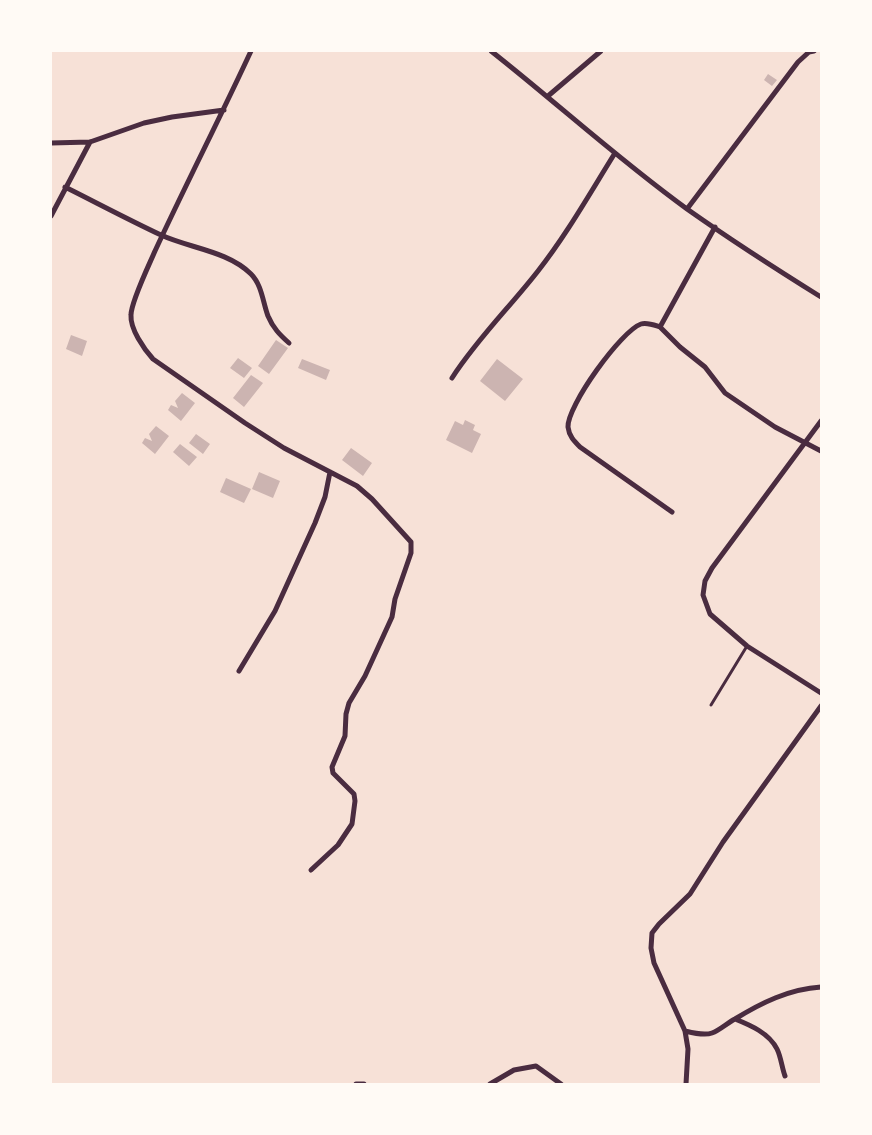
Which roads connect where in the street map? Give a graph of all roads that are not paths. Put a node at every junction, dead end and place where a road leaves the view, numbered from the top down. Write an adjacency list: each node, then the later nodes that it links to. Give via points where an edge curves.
1 (251, 51): 6 (street)
2 (491, 51): 5 (street)
3 (601, 51): 5 (street)
4 (814, 51): 11 (street, via 798,62)
5 (548, 96): 9 (street)
6 (224, 110): 7 (street, via 144,123); 14 (street)
7 (90, 142): 8 (street); 10 (street)
8 (51, 143)
9 (614, 153): 11 (street); 18 (street, via 539,269)
10 (66, 187): 12 (street); 14 (street)
11 (687, 208): 13 (street)
12 (51, 216)
13 (715, 227): 15 (street); 16 (street)
14 (163, 236): 17 (street, via 221,257 252,275 272,324); 22 (street, via 130,314 143,348 153,359 245,423)
15 (821, 297)
16 (660, 327): 20 (street, via 706,367 725,393 775,427); 23 (street, via 643,324 623,338 590,381 570,416 568,428 571,438 580,447)
17 (289, 342)
18 (452, 378)
19 (821, 421): 20 (street)
20 (806, 442): 21 (street); 24 (street, via 705,581 703,595 710,614)
21 (821, 451)
22 (330, 472): 25 (street, via 315,523 274,611); 29 (street, via 357,486 372,499 411,542 411,553 392,617 349,703 345,736 332,767 333,773 354,794 352,824 338,845)
23 (672, 512)
24 (746, 646): 26 (street); 27 (lane)
25 (240, 671)
26 (821, 693)
27 (711, 705)
28 (821, 706): 32 (street, via 723,842 690,894 652,933 654,963)
29 (311, 870)
30 (821, 987): 31 (street, via 782,995)
31 (735, 1019): 32 (street, via 711,1034); 33 (street, via 755,1028 777,1048)
32 (685, 1031): 38 (street, via 688,1049)
33 (784, 1076)
34 (356, 1084): 35 (street)
35 (364, 1084)
36 (490, 1084): 37 (street, via 514,1070 536,1066)
37 (561, 1084)
38 (686, 1084)

